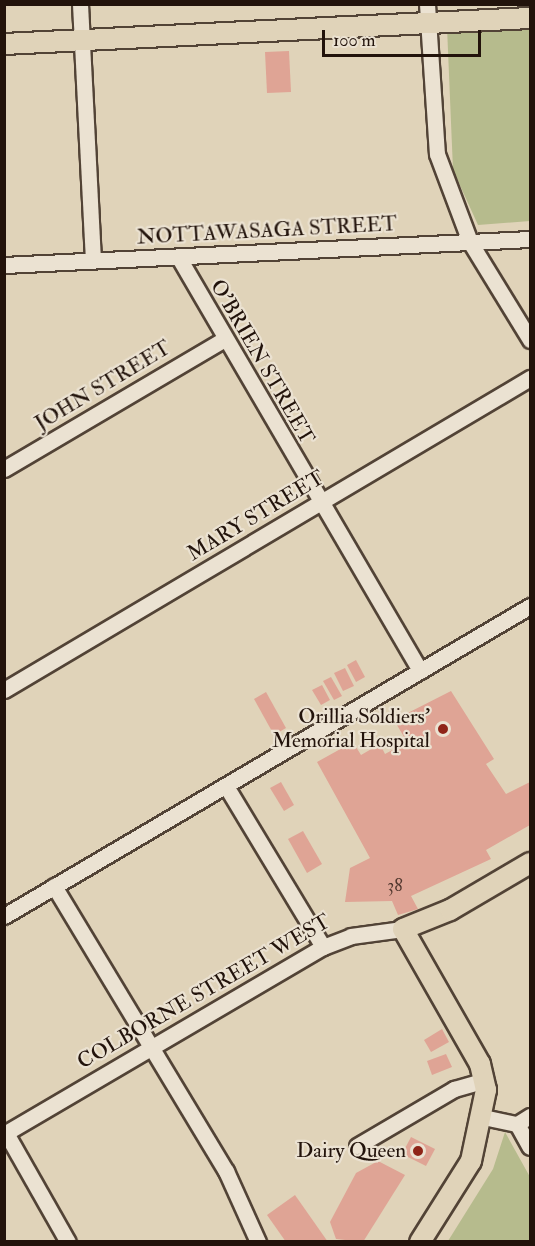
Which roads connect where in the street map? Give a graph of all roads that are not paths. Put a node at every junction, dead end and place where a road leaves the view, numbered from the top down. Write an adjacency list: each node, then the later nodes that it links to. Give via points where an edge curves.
1 (80, 4): 4 (street)
2 (428, 13): 3 (main road); 4 (main road); 7 (street, via 435,146)
3 (531, 18)
4 (83, 40): 5 (main road); 9 (street)
5 (4, 44)
6 (531, 239): 7 (street, NOTTAWASAGA STREET)
7 (470, 242): 8 (street, NOTTAWASAGA STREET); 11 (street)
8 (179, 258): 9 (street, NOTTAWASAGA STREET); 12 (street, O'BRIEN STREET)
9 (93, 260): 10 (street, NOTTAWASAGA STREET)
10 (4, 265)
11 (531, 339)
12 (223, 340): 14 (street, JOHN STREET); 15 (street, O'BRIEN STREET)
13 (531, 378): 15 (street, MARY STREET)
14 (4, 469)
15 (319, 503): 17 (street, O'BRIEN STREET); 18 (street, MARY STREET)
16 (531, 606): 17 (street)
17 (420, 671): 19 (street)
18 (4, 690)
19 (226, 786): 21 (street); 24 (street)
20 (531, 863): 23 (main road, COLBORNE STREET WEST, via 433,919)
21 (54, 886): 22 (street); 25 (street)
22 (4, 916)
23 (403, 929): 24 (street, COLBORNE STREET WEST, via 351,936); 26 (main road)
24 (323, 947): 25 (street, COLBORNE STREET WEST)
25 (151, 1048): 29 (street, COLBORNE STREET WEST); 33 (street, via 226,1170)
26 (485, 1080): 27 (main road); 30 (street, via 459,1087)
27 (483, 1117): 28 (street); 34 (main road, via 471,1161)
28 (524, 1120): 31 (street)
29 (5, 1134): 32 (street)
30 (357, 1146)
31 (531, 1147)
32 (68, 1242)
33 (258, 1242)
34 (420, 1242)

